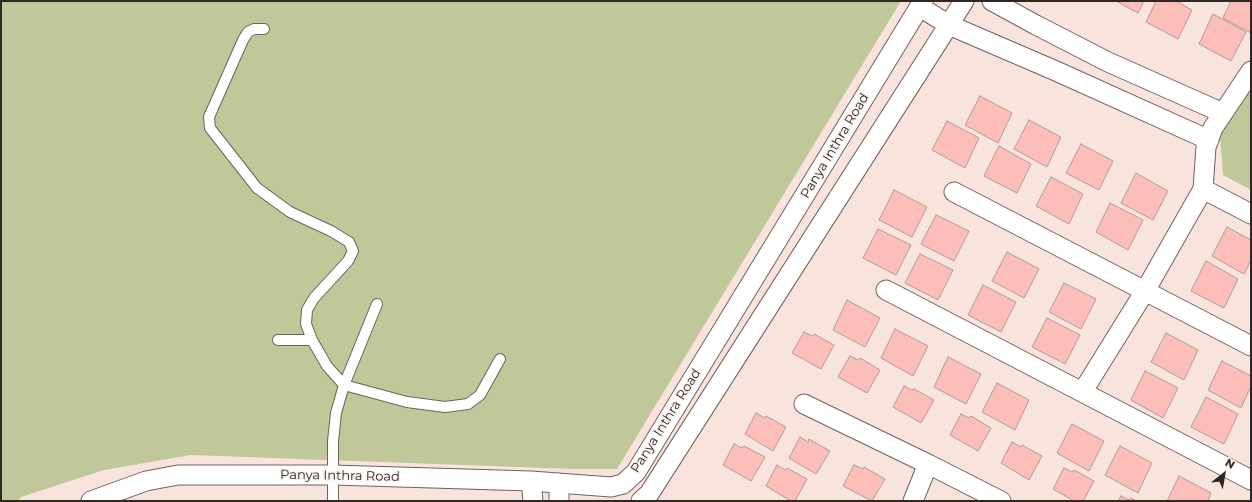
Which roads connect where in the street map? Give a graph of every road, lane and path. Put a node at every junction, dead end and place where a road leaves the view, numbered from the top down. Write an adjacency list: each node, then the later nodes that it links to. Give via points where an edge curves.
1 (964, 1): 4 (street, Panya Inthra Road)
2 (992, 1): 6 (street)
3 (922, 4): 4 (street); 28 (street, Panya Inthra Road, via 636,472 624,484)
4 (949, 25): 8 (street); 32 (street, Panya Inthra Road, via 649,494)
5 (264, 29): 18 (lane, via 248,32 208,117 210,128 257,188 290,212 349,242 352,251 348,261 314,298 307,310 306,324)
6 (1108, 62): 8 (street); 9 (street)
7 (1251, 71): 9 (street)
8 (1097, 89): 10 (street)
9 (1223, 112): 10 (street)
10 (1209, 140): 11 (street)
11 (1202, 189): 13 (street); 15 (street)
12 (954, 192): 15 (street)
13 (1251, 214)
14 (886, 290): 22 (street)
15 (1146, 291): 19 (street); 22 (street)
16 (377, 304): 21 (lane)
17 (278, 340): 18 (lane)
18 (312, 340): 21 (lane, via 327,366)
19 (1251, 346)
20 (500, 358): 21 (lane, via 480,395 468,404 445,407 406,402)
21 (344, 385): 25 (lane, via 336,413)
22 (1083, 391): 26 (street)
23 (804, 404): 24 (street)
24 (928, 464): 33 (street); 34 (street)
25 (333, 475): 27 (street, Panya Inthra Road); 29 (street, Panya Inthra Road, via 178,475 146,482); 30 (lane)
26 (1251, 480)
27 (531, 481): 28 (street, Panya Inthra Road); 31 (street)
28 (559, 492)
29 (91, 501)
30 (333, 501)
31 (533, 501)
32 (641, 501)
33 (913, 501)
34 (1001, 501)

